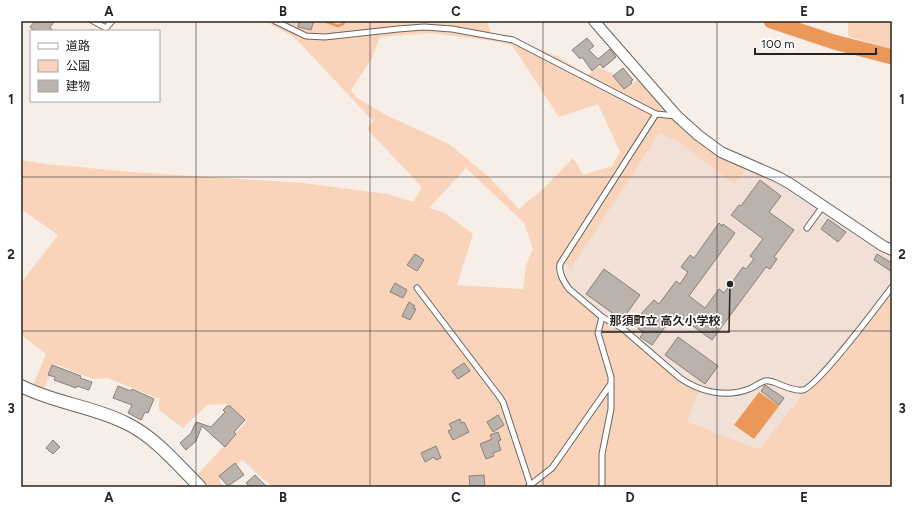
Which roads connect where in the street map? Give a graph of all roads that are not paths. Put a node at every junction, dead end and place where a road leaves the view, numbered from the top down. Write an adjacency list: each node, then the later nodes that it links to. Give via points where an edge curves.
1 (93, 21): 2 (lane, via 106,28)
2 (112, 21)
3 (275, 21): 5 (lane, via 306,36 325,37 424,27 452,29 513,40)
4 (594, 21): 6 (street)
5 (656, 114): 6 (lane); 12 (lane, via 560,264 559,269 565,284)
6 (677, 116): 7 (street, via 721,152 778,177)
7 (823, 206): 8 (lane); 9 (street)
8 (807, 228)
9 (892, 250)
10 (417, 288): 15 (lane, via 503,402)
11 (892, 288): 12 (lane, via 825,371 804,390 790,390 765,381 736,393 705,391 680,378 622,328)
12 (602, 317): 13 (lane, via 598,333 610,376)
13 (610, 385): 15 (lane, via 552,468); 17 (lane, via 611,409 602,454)
14 (22, 388): 16 (street, via 111,416 139,430 162,448)
15 (530, 486)
16 (200, 487)
17 (602, 487)

